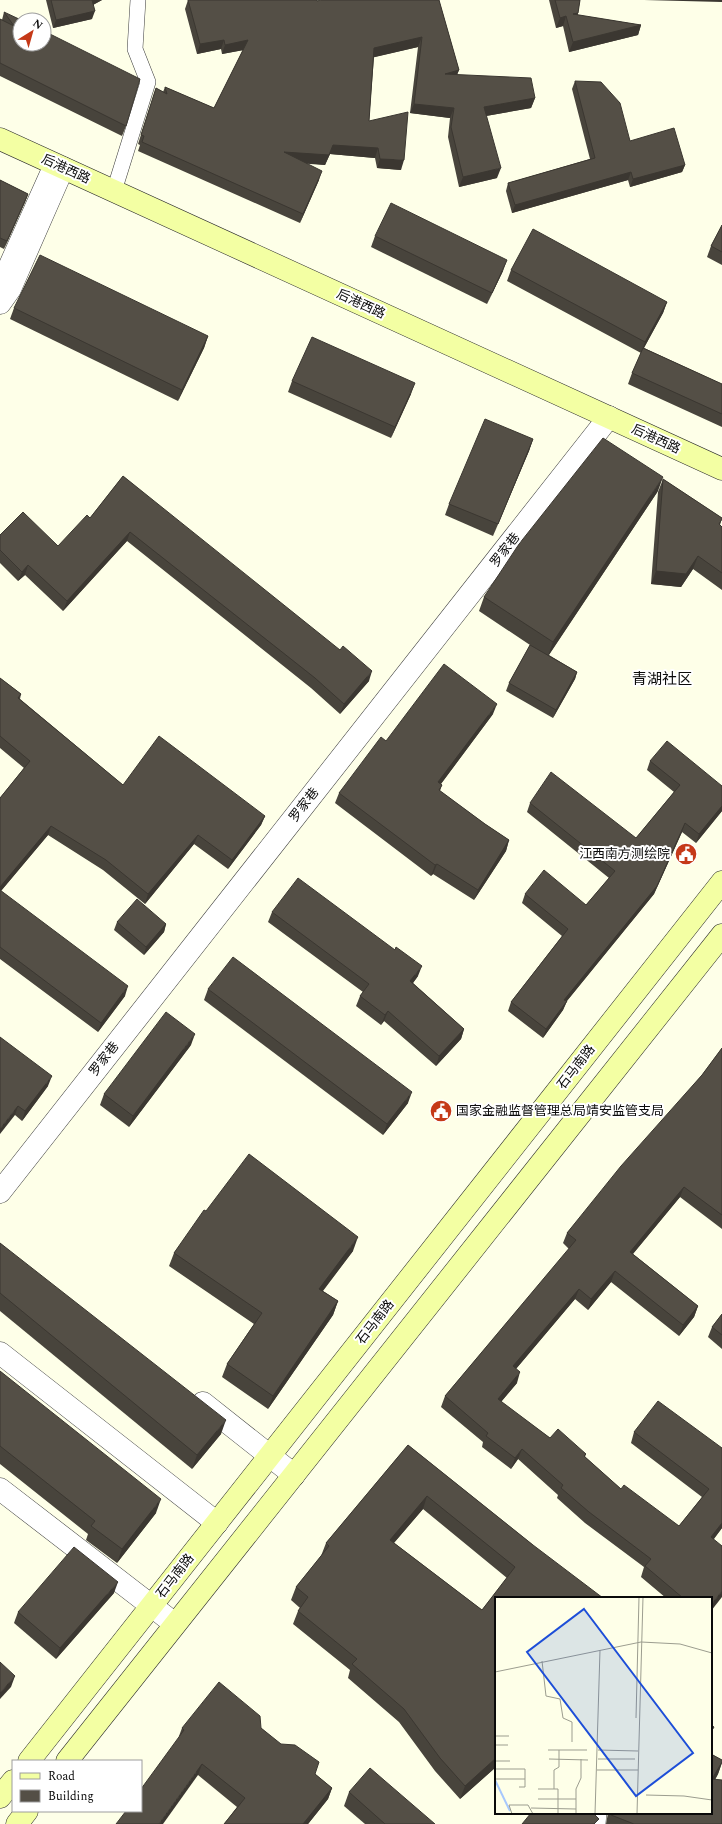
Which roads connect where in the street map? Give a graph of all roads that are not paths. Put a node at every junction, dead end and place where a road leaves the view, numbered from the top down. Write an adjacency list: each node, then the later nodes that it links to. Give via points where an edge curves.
1 (138, 0): 4 (lane, via 135,49 148,82)
2 (0, 139): 3 (main road, 后港西路)
3 (57, 165): 4 (main road, 后港西路); 5 (lane); 6 (street, via 10,289)
4 (114, 191): 7 (main road, 后港西路)
5 (0, 279)
6 (0, 303)
7 (609, 417): 8 (main road, 后港西路); 11 (street, 罗家巷)
8 (722, 469)
9 (722, 882): 14 (main road, 石马南路)
10 (722, 935): 15 (main road)
11 (0, 1192)
12 (0, 1353): 17 (street)
13 (188, 1392): 14 (street)
14 (270, 1456): 15 (street); 17 (main road, 石马南路)
15 (294, 1475): 19 (main road)
16 (0, 1489): 18 (street)
17 (217, 1523): 18 (main road, 石马南路)
18 (152, 1605): 19 (street); 20 (main road, 石马南路)
19 (176, 1624): 21 (main road)
20 (30, 1760)
21 (68, 1760)
22 (12, 1782): 23 (main road)
23 (0, 1797)
24 (26, 1812): 26 (main road)
25 (599, 1814): 27 (lane)
26 (17, 1824)
27 (598, 1824)

